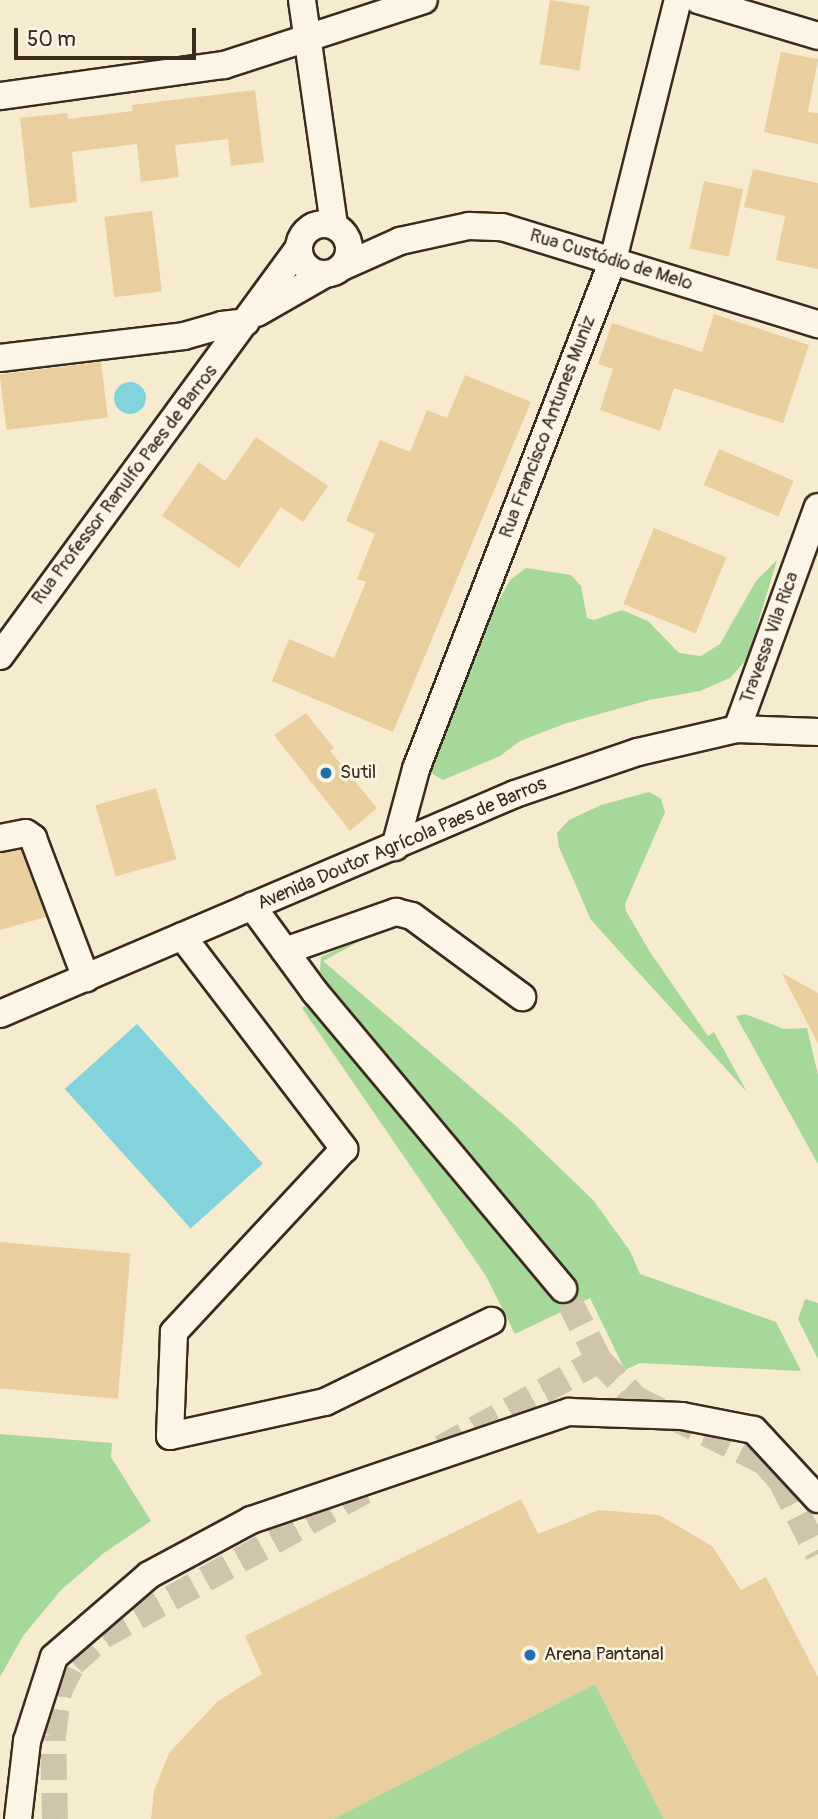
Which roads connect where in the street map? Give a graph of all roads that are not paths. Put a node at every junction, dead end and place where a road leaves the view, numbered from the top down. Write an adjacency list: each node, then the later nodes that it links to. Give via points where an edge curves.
1 (302, 0): 6 (street)
2 (424, 0): 6 (street)
3 (678, 0): 12 (street, Rua Francisco Antunes Muniz)
4 (698, 0): 5 (street)
5 (818, 36)
6 (309, 37): 7 (street, via 224,65); 8 (street)
7 (0, 96)
8 (328, 182): 9 (street); 10 (street, Rua Professor Ranulfo Paes de Barros)
9 (341, 232): 10 (street, via 314,225); 11 (street, Rua Custódio de Melo); 13 (street, via 350,249)
10 (302, 240): 13 (street, via 305,267); 14 (street, Rua Professor Ranulfo Paes de Barros)
11 (400, 241): 12 (street, Rua Custódio de Melo, via 469,226 502,227); 13 (street, Rua Custódio de Melo)
12 (613, 260): 15 (street, Rua Custódio de Melo); 25 (street, Rua Francisco Antunes Muniz, via 416,769)
13 (333, 271): 14 (street, Rua Professor Ranulfo Paes de Barros)
14 (249, 319): 16 (street); 17 (street, Rua Professor Ranulfo Paes de Barros)
15 (818, 324)
16 (184, 336): 17 (street); 18 (street)
17 (221, 356): 20 (street, Rua Professor Ranulfo Paes de Barros)
18 (0, 358)
19 (818, 507): 22 (street, Travessa Vila Rica)
20 (11, 624): 21 (street, Rua Professor Ranulfo Paes de Barros)
21 (0, 656)
22 (737, 729): 23 (street, Avenida Doutor Agrícola Paes de Barros); 25 (street, Avenida Doutor Agrícola Paes de Barros, via 638,752 514,794)
23 (818, 732)
24 (0, 838): 29 (street, via 26,833 33,838)
25 (395, 847): 26 (street, Avenida Doutor Agrícola Paes de Barros)
26 (252, 906): 27 (street, Avenida Doutor Agrícola Paes de Barros); 28 (street)
27 (181, 936): 29 (street, Avenida Doutor Agrícola Paes de Barros); 33 (street, via 344,1149 174,1332 170,1436 325,1402)
28 (285, 951): 30 (street, via 396,912 412,916); 32 (street)
29 (86, 978): 31 (street, Avenida Doutor Agrícola Paes de Barros)
30 (522, 997)
31 (0, 1014)
32 (563, 1289)
33 (491, 1321)
34 (818, 1499): 35 (street, via 754,1430 682,1416 569,1412 251,1520 149,1575 54,1657 27,1741)
35 (18, 1819)

